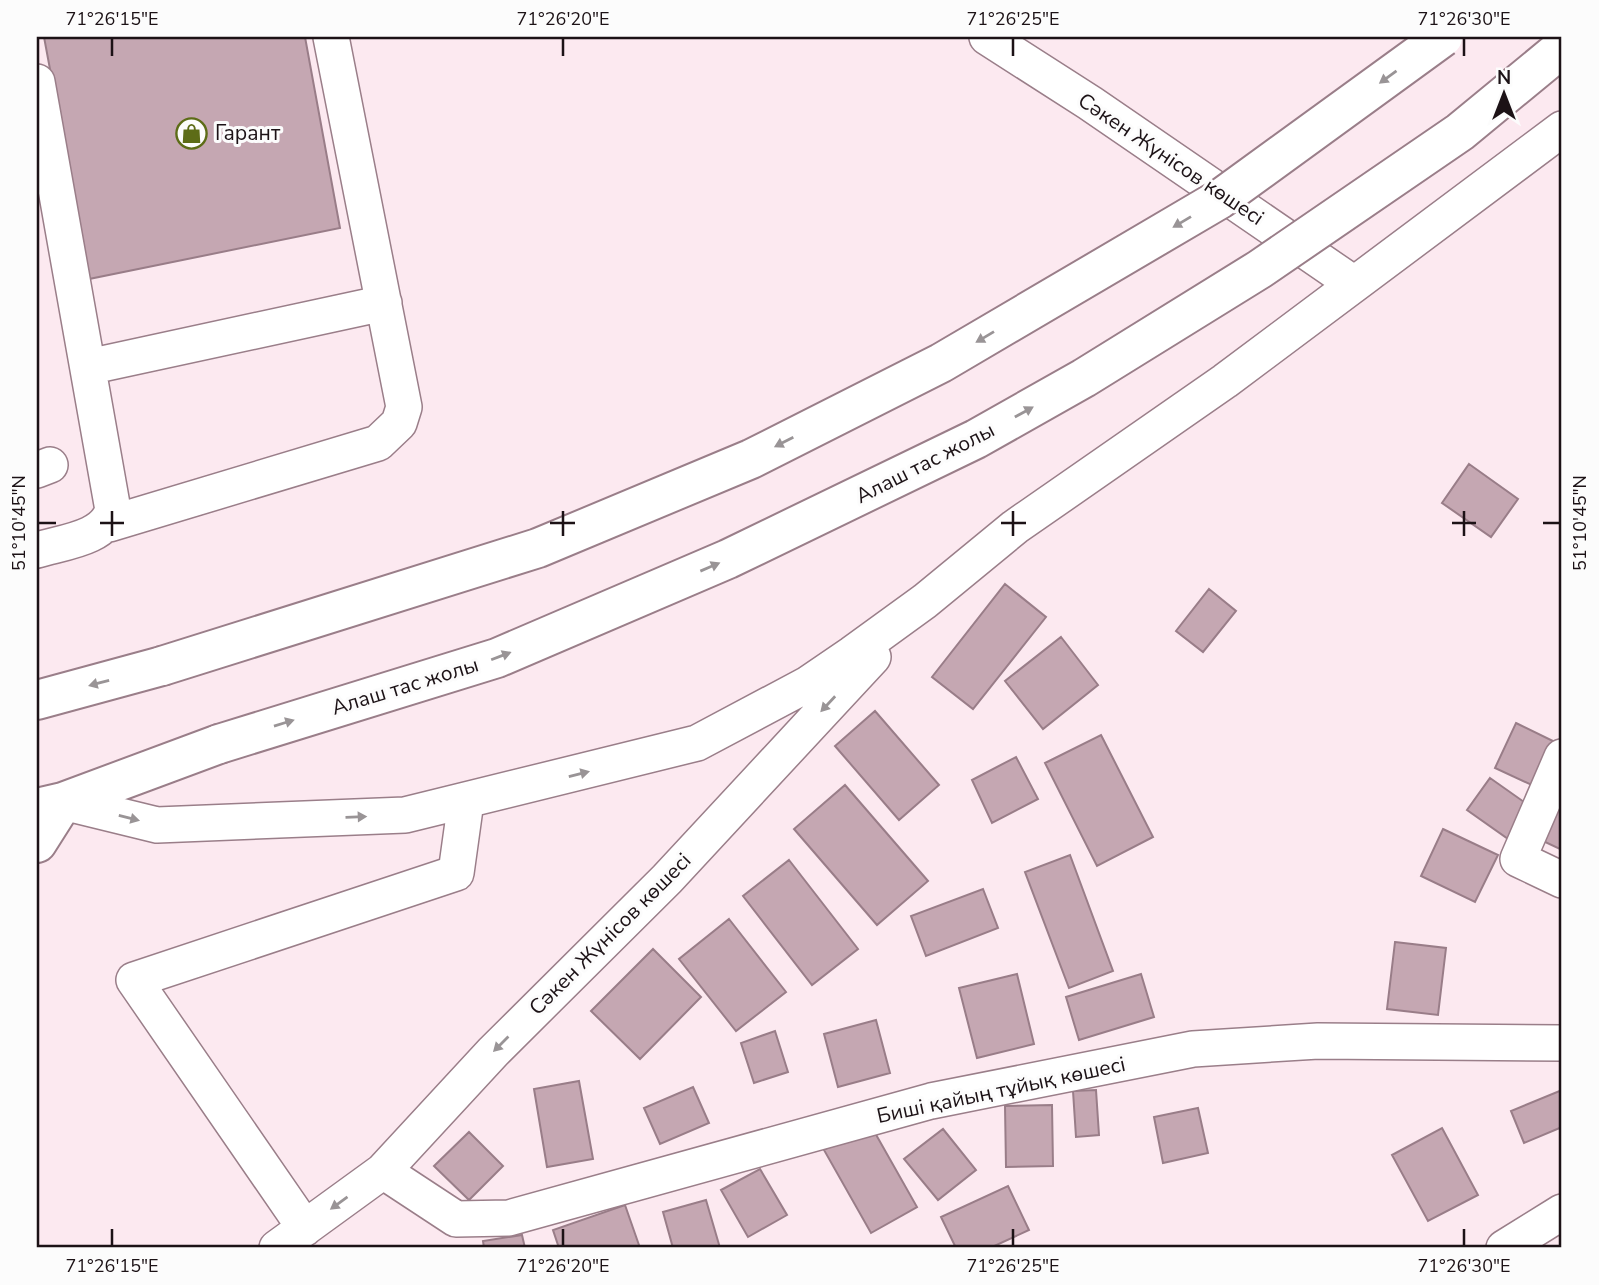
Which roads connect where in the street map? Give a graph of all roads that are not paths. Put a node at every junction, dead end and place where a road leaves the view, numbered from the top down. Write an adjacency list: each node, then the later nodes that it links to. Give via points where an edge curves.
1 (331, 37): 8 (street)
2 (987, 37): 7 (street, Сәкен Жүнісов көшесі)
3 (1443, 37): 13 (main road, one-way to 13, bridge, via 1220,199 941,363 751,459 538,548 162,666)
4 (1562, 48): 16 (main road, Алаш тас жолы, one-way to 4, bridge, via 219,744 497,658 728,559 976,439 1260,269 1460,132)
5 (37, 82): 9 (street)
6 (1559, 137): 7 (street)
7 (1354, 284): 12 (street, via 1225,381 1015,527)
8 (384, 303): 9 (street); 10 (street, via 404,407 390,434 378,443)
9 (88, 367): 10 (street, via 113,510)
10 (109, 524): 11 (street, via 98,532)
11 (37, 550)
12 (926, 601): 15 (street, one-way to 12, via 697,743 808,684); 20 (street, Сәкен Жүнісов көшесі, one-way to 20, via 667,878 493,1052)
13 (37, 700)
14 (1562, 757): 18 (street, via 1518,859)
15 (466, 801): 16 (street, one-way to 15, via 157,825 405,815); 22 (street, via 456,873 134,980)
16 (50, 805): 17 (main road)
17 (37, 843)
18 (1562, 880)
19 (1562, 1043): 20 (street, Биші қайың тұйық көшесі, via 1318,1041 1193,1049 931,1101 509,1218 456,1219)
20 (383, 1171): 22 (street, Сәкен Жүнісов көшесі, one-way to 22)
21 (1562, 1212): 24 (street)
22 (305, 1228): 23 (street, Сәкен Жүнісов көшесі)
23 (277, 1248)
24 (1504, 1248)

